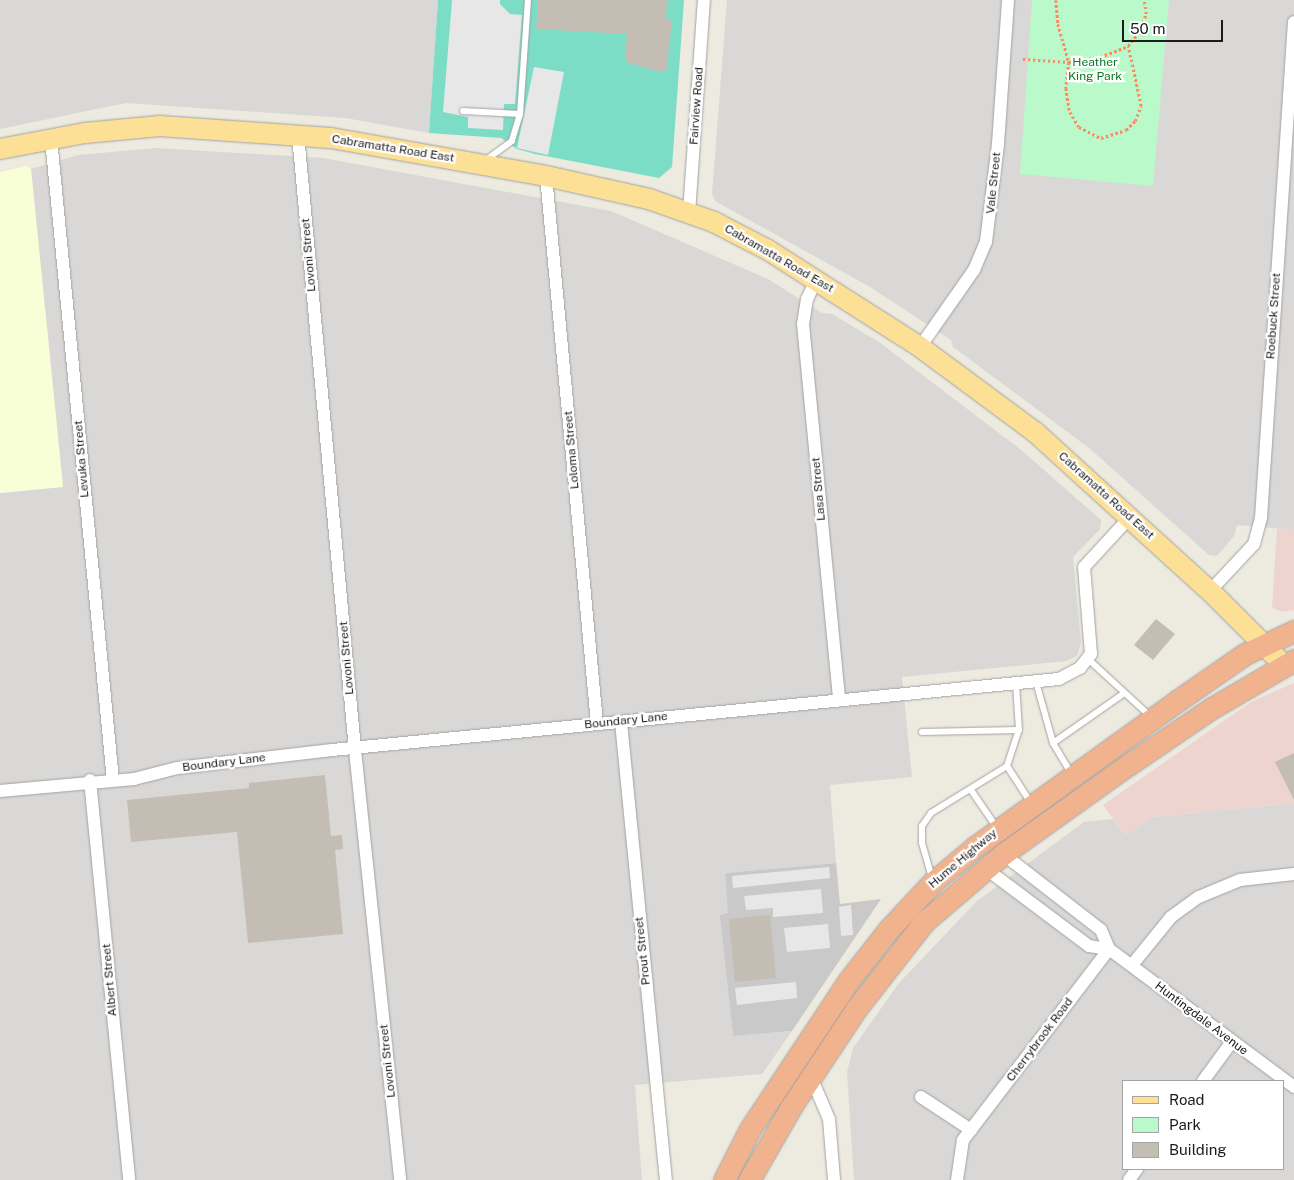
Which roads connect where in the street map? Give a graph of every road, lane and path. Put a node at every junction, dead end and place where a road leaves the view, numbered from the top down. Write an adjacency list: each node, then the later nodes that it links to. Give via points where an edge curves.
1 (528, 0): 11 (lane)
2 (704, 0): 17 (street, Fairview Road)
3 (1008, 0): 19 (street, Vale Street, via 998,144 986,242 974,270)
4 (1056, 0): 9 (path, via 1058,24)
5 (1144, 0): 7 (path, via 1146,14 1139,32)
6 (1294, 22): 21 (street, Roebuck Street, via 1261,518 1254,544)
7 (1128, 46): 9 (path, via 1100,57); 9 (path, via 1141,106 1135,121 1114,135 1101,138 1079,127 1070,112 1066,88)
8 (1023, 60): 9 (path)
9 (1069, 62)
10 (463, 111): 11 (lane)
11 (520, 114): 15 (lane, via 512,141)
12 (298, 135): 13 (main road, Cabramatta Road East, via 160,126 121,128); 15 (main road, Cabramatta Road East, via 373,144); 36 (street, Lovoni Street)
13 (51, 139): 14 (main road, Cabramatta Road East); 40 (street, Levuka Street)
14 (0, 149)
15 (480, 164): 16 (main road, Cabramatta Road East)
16 (546, 176): 17 (main road, Cabramatta Road East, via 649,199); 32 (street, Loloma Street)
17 (690, 213): 18 (main road, Cabramatta Road East, via 737,233)
18 (816, 280): 19 (main road, Cabramatta Road East); 29 (street, Lasa Street, via 807,299 803,324)
19 (920, 347): 20 (main road, Cabramatta Road East, via 1034,432)
20 (1130, 517): 21 (main road, Cabramatta Road East); 24 (street, via 1084,567 1091,654)
21 (1210, 591): 23 (main road, Cabramatta Road East)
22 (1294, 631): 23 (highway, Hume Highway)
23 (1265, 644): 25 (main road, Cabramatta Road East); 30 (highway, Hume Highway, via 1245,654)
24 (1088, 659): 26 (street, Boundary Lane, via 1080,668 1059,679); 28 (lane)
25 (1289, 663): 45 (highway, Hume Highway, via 1212,708)
26 (1036, 682): 27 (street, Boundary Lane); 35 (lane)
27 (1016, 683): 29 (street, Boundary Lane); 33 (lane)
28 (1123, 694): 30 (lane); 35 (lane)
29 (839, 700): 31 (street, Boundary Lane)
30 (1153, 718): 38 (highway, Hume Highway)
31 (621, 722): 32 (street, Boundary Lane); 59 (street, Prout Street)
32 (597, 724): 36 (street, Boundary Lane)
33 (1019, 730): 34 (lane); 37 (lane)
34 (922, 732)
35 (1053, 743): 38 (lane)
36 (355, 750): 40 (street, Boundary Lane, via 177,768 134,779); 58 (street, Lovoni Street)
37 (1007, 766): 41 (lane); 43 (lane)
38 (1073, 775): 43 (highway, Hume Highway)
39 (90, 780): 40 (street, Boundary Lane); 42 (street, Boundary Lane); 57 (street, Albert Street)
40 (113, 780)
41 (971, 790): 44 (lane); 48 (lane, via 931,813 922,826 924,850)
42 (0, 791)
43 (1032, 805): 44 (highway, Hume Highway)
44 (998, 830): 48 (highway, Hume Highway)
45 (1003, 854): 46 (highway, Hume Highway); 49 (street, Huntingdale Avenue, via 1101,930)
46 (985, 868): 49 (street, Huntingdale Avenue, via 1089,946); 52 (highway, Hume Highway, via 924,922 891,961)
47 (1294, 874): 50 (street, via 1240,880 1199,897 1171,918)
48 (934, 882): 60 (highway, Hume Highway, via 889,929 849,980 750,1129)
49 (1109, 949): 50 (street, Huntingdale Avenue); 56 (street, Cherrybrook Road)
50 (1132, 965): 51 (street, Huntingdale Avenue)
51 (1231, 1043): 53 (street); 54 (street, Huntingdale Avenue)
52 (811, 1077): 61 (highway, Hume Highway); 62 (street, via 829,1120)
53 (1203, 1080)
54 (1284, 1080)
55 (921, 1097): 56 (street)
56 (970, 1130): 63 (street, Cherrybrook Road, via 963,1140)
57 (129, 1180)
58 (400, 1180)
59 (666, 1180)
60 (724, 1180)
61 (749, 1180)
62 (834, 1180)
63 (957, 1180)

